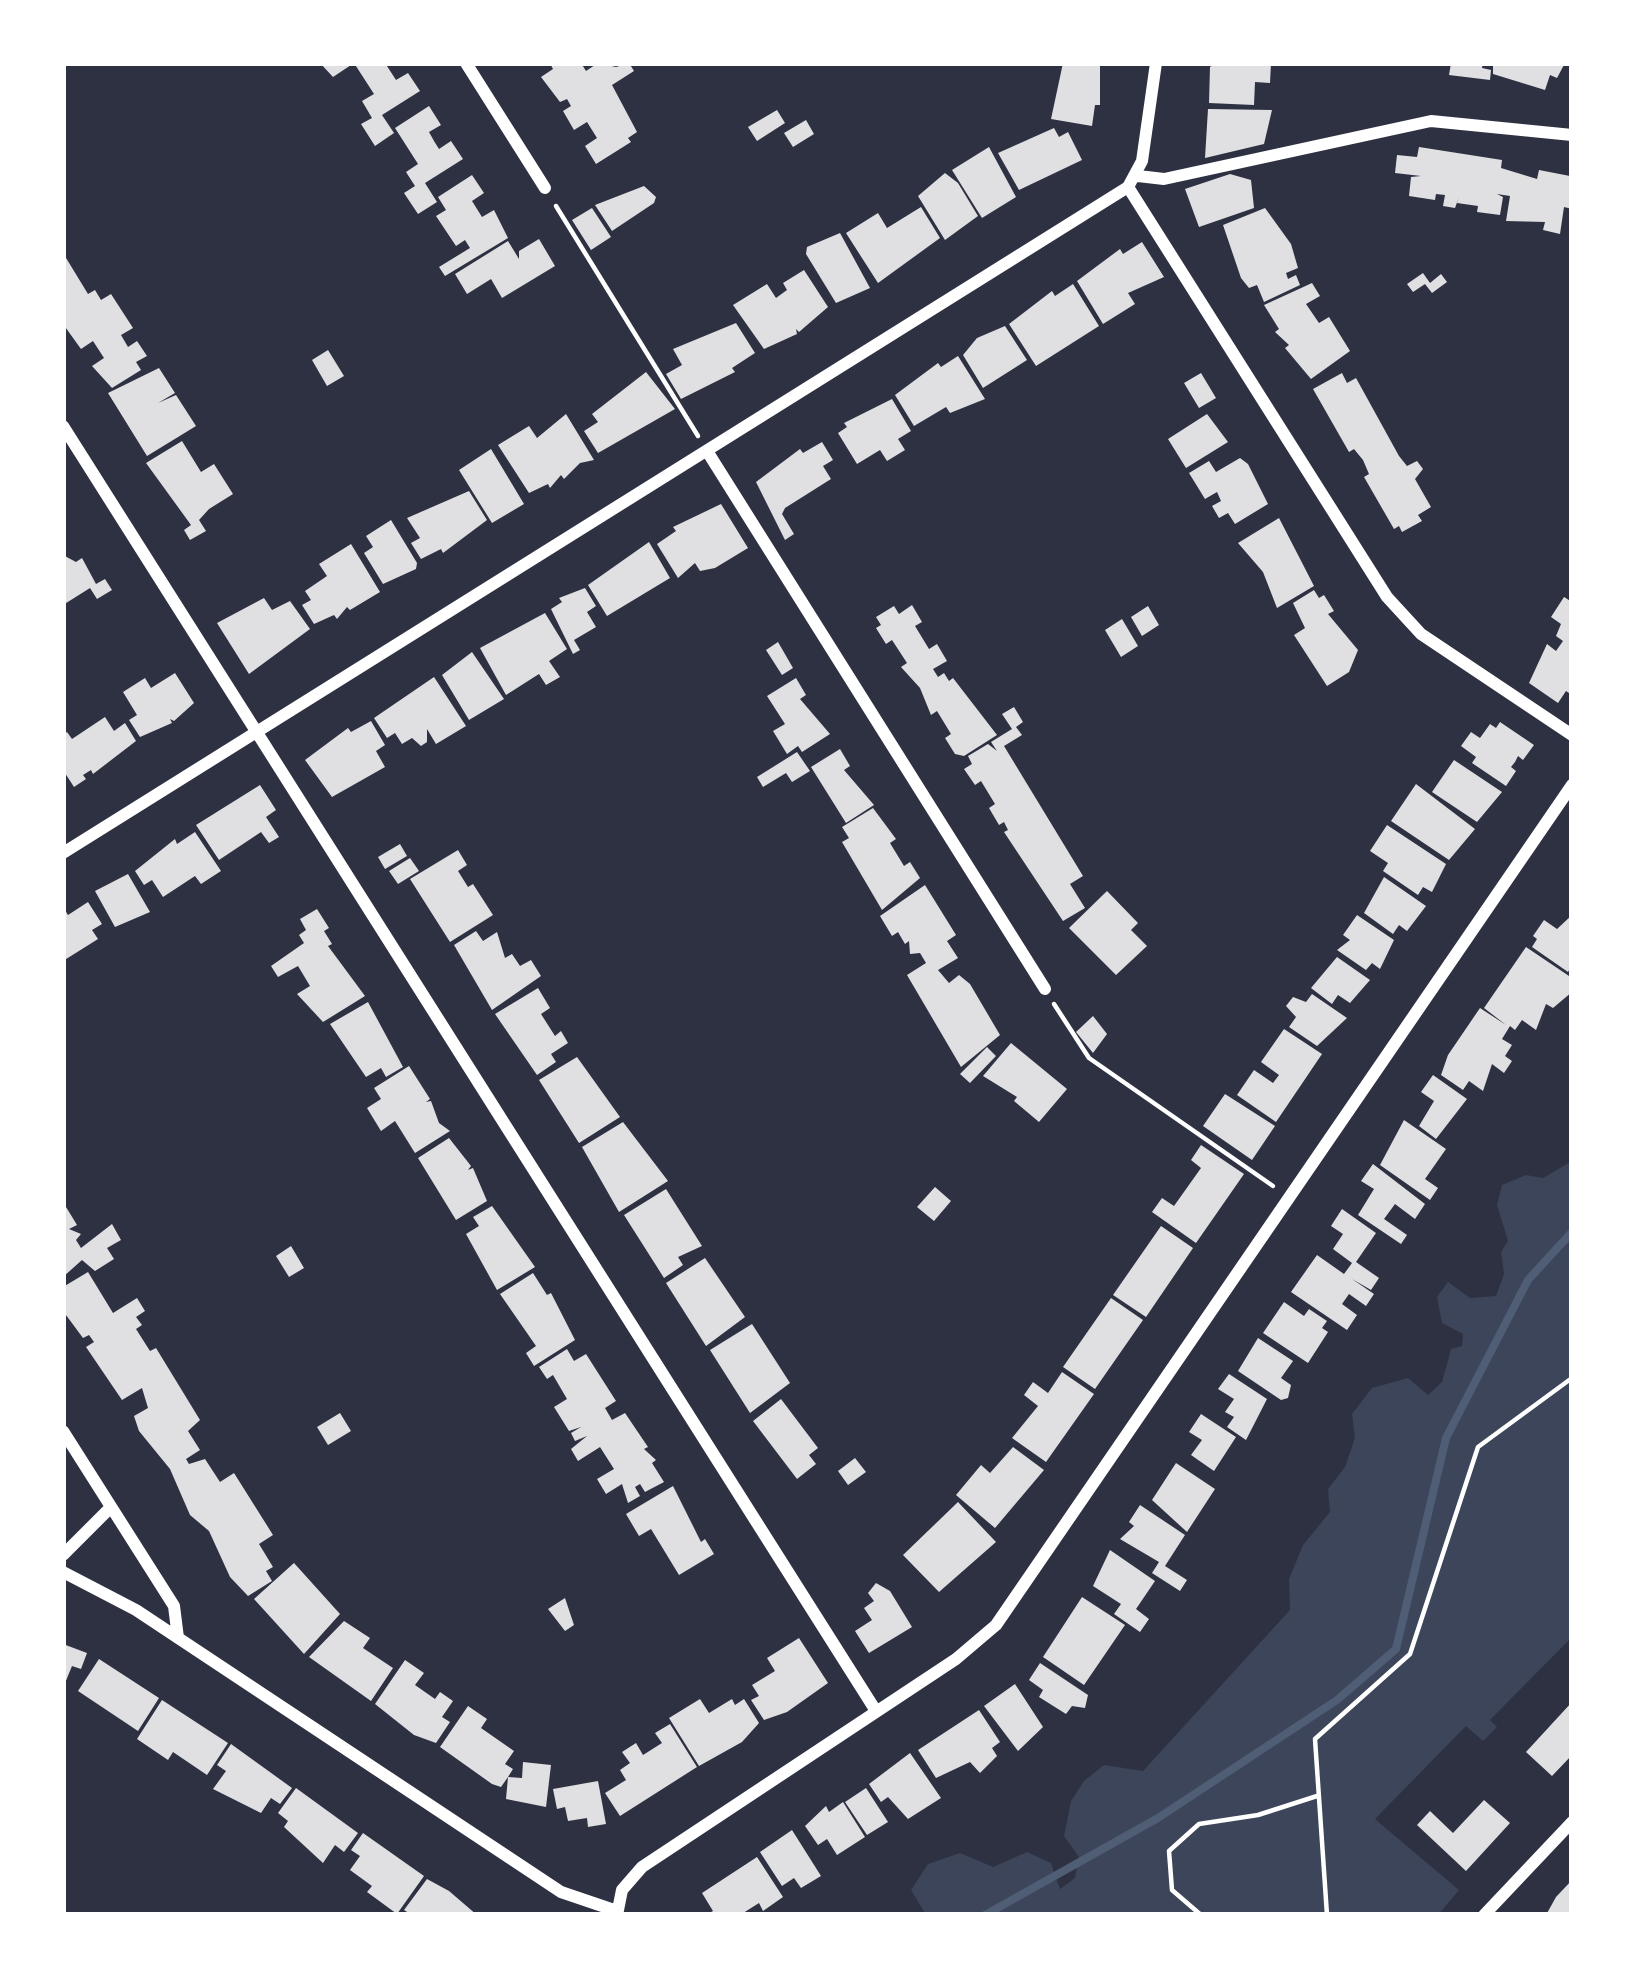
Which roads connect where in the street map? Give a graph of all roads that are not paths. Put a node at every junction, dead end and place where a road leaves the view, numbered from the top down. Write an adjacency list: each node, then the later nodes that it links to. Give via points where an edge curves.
1 (466, 63): 5 (street)
2 (1156, 63): 4 (street)
3 (1572, 135): 4 (street, via 1431,121)
4 (1133, 182): 7 (street); 9 (street, via 1387,596 1421,634)
5 (545, 188)
6 (63, 426): 8 (street)
7 (707, 452): 8 (street); 12 (street)
8 (255, 729): 11 (street); 18 (street)
9 (1572, 735)
10 (1572, 785): 18 (street, via 997,1625)
11 (63, 853)
12 (1046, 989)
13 (63, 1431): 14 (street)
14 (111, 1507): 15 (street); 17 (street, via 178,1615)
15 (63, 1555)
16 (63, 1572): 17 (street)
17 (178, 1638): 20 (street, via 533,1875)
18 (876, 1711): 20 (street, via 642,1867 622,1890)
19 (1572, 1822): 21 (street)
20 (617, 1913)
21 (1484, 1915)

